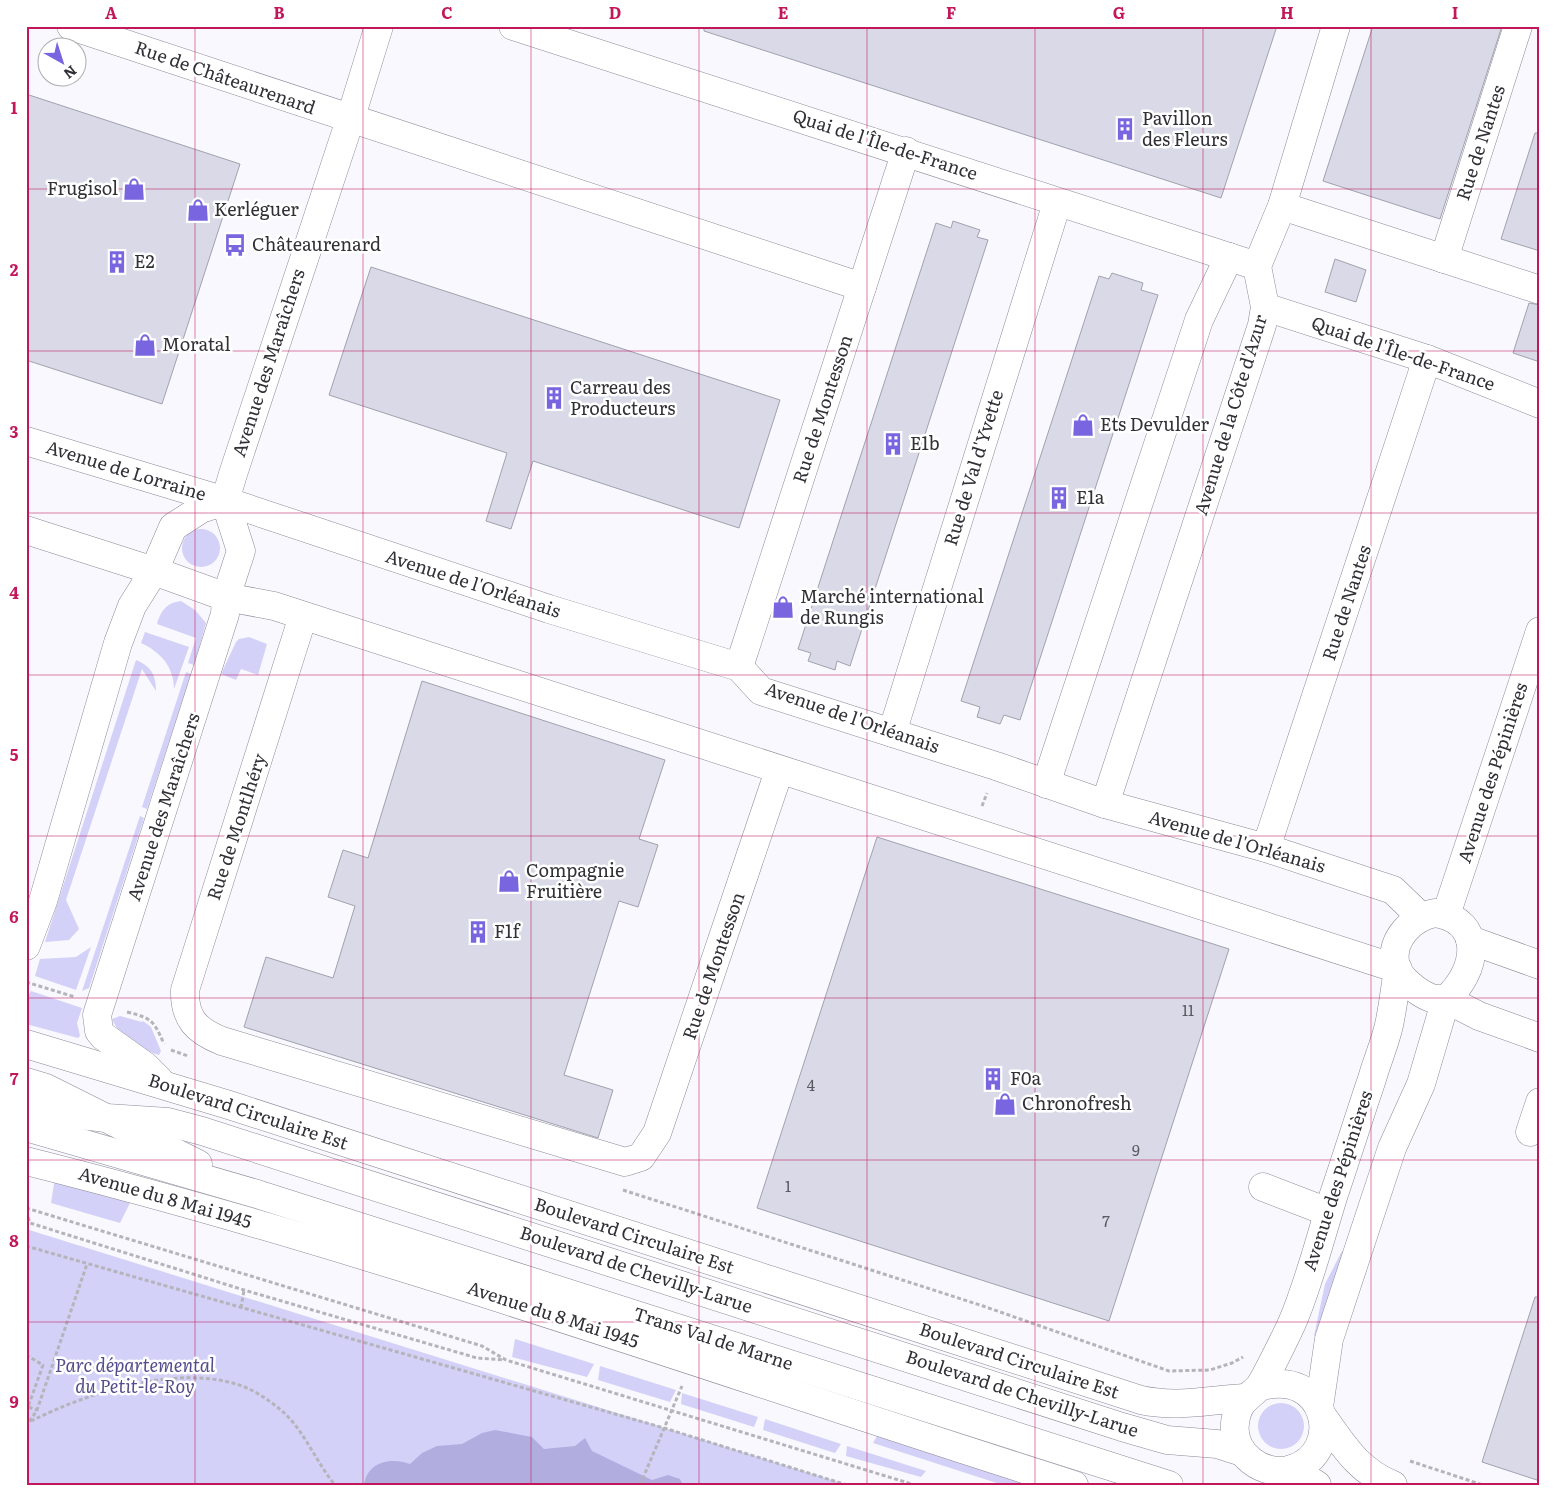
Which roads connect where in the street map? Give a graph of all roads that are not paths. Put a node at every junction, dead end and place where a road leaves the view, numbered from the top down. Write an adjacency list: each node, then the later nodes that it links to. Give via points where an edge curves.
1 (71, 26): 6 (street, Rue de Châteaurenard)
2 (379, 26): 6 (street, Avenue des Maraîchers)
3 (513, 26): 7 (street, Quai de l'Île-de-France)
4 (1336, 26): 9 (street)
5 (1518, 26): 11 (street, Rue de Nantes)
6 (350, 120): 13 (street, Rue de Châteaurenard); 19 (street, Avenue des Maraîchers)
7 (906, 151): 8 (street, Quai de l'Île-de-France); 13 (street, Rue de Montesson)
8 (1057, 203): 10 (street, Quai de l'Île-de-France); 26 (street, Rue de Val d'Yvette)
9 (1282, 206): 11 (street); 12 (street)
10 (1229, 257): 12 (street, Quai de l'Île-de-France); 28 (street, via 1199,320)
11 (1444, 259): 14 (street)
12 (1257, 266): 15 (street, Avenue de la Côte d'Azur)
13 (862, 288): 25 (street, Rue de Montesson)
14 (1540, 290)
15 (1264, 306): 16 (street, Quai de l'Île-de-France); 29 (street, Avenue de la Côte d'Azur, via 1262,325)
16 (1427, 359): 17 (street, Quai de l'Île-de-France); 30 (street, Rue de Nantes)
17 (1540, 404)
18 (26, 441): 19 (street, Avenue de Lorraine)
19 (225, 501): 21 (street, via 201,509 173,527); 22 (street, Avenue des Maraîchers, via 241,551); 25 (street, Avenue de l'Orléanais, via 549,610)
20 (26, 530): 21 (street)
21 (154, 571): 22 (street); 33 (street, via 132,606 118,643 48,883)
22 (226, 598): 23 (street, via 274,606); 40 (street, Avenue des Maraîchers, via 226,614 100,1005 98,1026 103,1036 145,1066)
23 (303, 616): 27 (street); 46 (street, Rue de Montlhéry, via 185,990 190,1017 205,1034 625,1162)
24 (1540, 631): 31 (street, Avenue des Pépinières)
25 (739, 667): 26 (street, Avenue de l'Orléanais, via 761,691)
26 (892, 733): 28 (street, Avenue de l'Orléanais)
27 (779, 771): 35 (street); 46 (street, Rue de Montesson, via 657,1133)
28 (1046, 784): 29 (street, Avenue de l'Orléanais)
29 (1105, 804): 30 (street, Avenue de l'Orléanais)
30 (1266, 848): 31 (street, Avenue de l'Orléanais, via 1393,890)
31 (1434, 916): 32 (street, via 1457,920); 35 (street, via 1405,930 1395,962)
32 (1470, 940): 34 (street); 36 (street, via 1469,964 1461,981)
33 (26, 946)
34 (1540, 965)
35 (1398, 969): 36 (street, via 1418,990 1432,998); 50 (street, Avenue des Pépinières, via 1389,1025)
36 (1446, 999): 37 (street, via 1479,1016); 52 (street, via 1422,1084 1392,1148 1329,1339)
37 (1540, 1038)
38 (26, 1044): 40 (street, Boulevard Circulaire Est)
39 (26, 1082): 43 (street, via 46,1088)
40 (165, 1086): 51 (street, Boulevard Circulaire Est, via 1142,1400 1179,1405)
41 (1540, 1102): 45 (street)
42 (26, 1109): 43 (street, Boulevard de Chevilly-Larue)
43 (107, 1118): 49 (street); 53 (street, Boulevard de Chevilly-Larue, via 168,1122 202,1130 1122,1427 1173,1441 1217,1444)
44 (26, 1127): 49 (street)
45 (1530, 1132)
46 (642, 1157)
47 (26, 1161): 55 (street, Avenue du 8 Mai 1945, via 153,1193 498,1296)
48 (1262, 1187): 50 (street)
49 (257, 1194): 56 (street, Trans Val de Marne)
50 (1328, 1212): 51 (street, Avenue des Pépinières, via 1292,1324)
51 (1251, 1393): 52 (street, via 1272,1382 1286,1382 1312,1396); 53 (street, via 1237,1411 1234,1425)
52 (1321, 1412): 54 (street, via 1324,1430 1320,1443 1304,1464); 58 (street, via 1350,1455 1366,1472)
53 (1242, 1452): 54 (street, via 1264,1469)
54 (1292, 1469): 57 (street)
55 (1074, 1485)
56 (1170, 1485)
57 (1317, 1485)
58 (1392, 1485)

